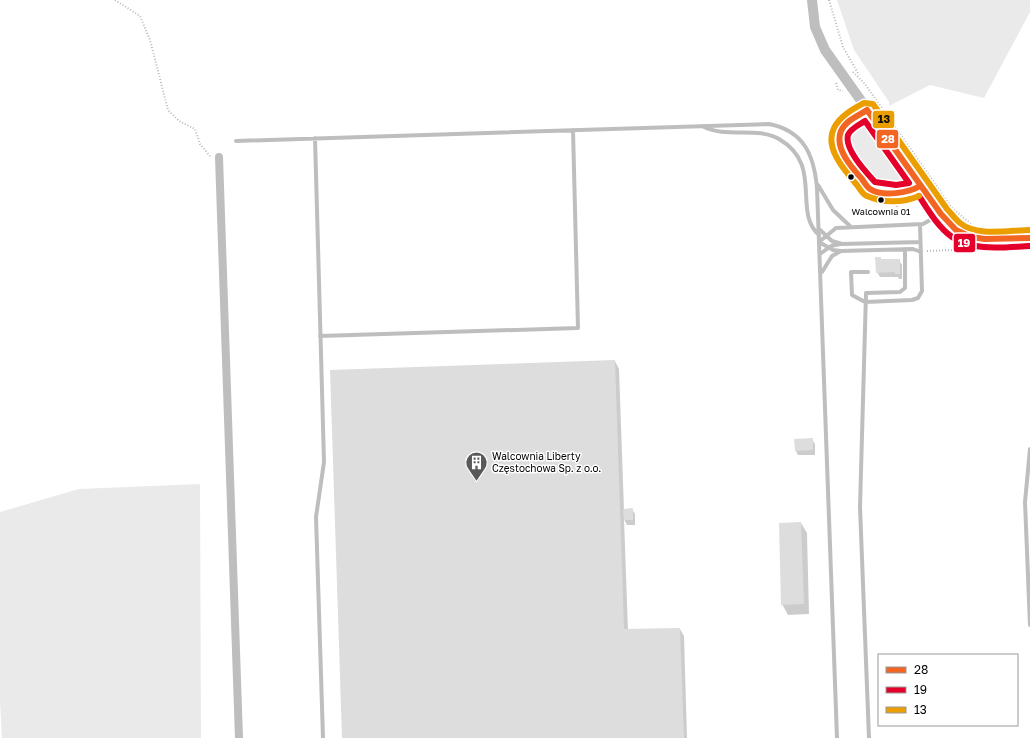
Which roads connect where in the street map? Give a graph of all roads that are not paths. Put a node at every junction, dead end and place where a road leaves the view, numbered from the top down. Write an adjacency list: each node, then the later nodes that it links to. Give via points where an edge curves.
1 (812, 0): 2 (street, via 819,38)
2 (867, 110): 9 (street); 9 (lane, via 846,124 839,136 840,146 853,168 870,189 904,193)
3 (701, 125): 4 (lane); 8 (lane, via 769,124 783,127 799,139 809,151 815,167); 14 (lane, via 721,133 767,134 791,147 804,168 808,219 812,229)
4 (573, 130): 5 (lane); 28 (lane, via 578,328)
5 (315, 138): 6 (lane); 28 (lane)
6 (236, 141)
7 (219, 157): 32 (street)
8 (816, 180): 12 (lane, via 833,210); 13 (lane)
9 (920, 186): 10 (street)
10 (941, 214): 11 (lane); 16 (street, via 956,230 971,237)
11 (920, 224): 12 (lane); 18 (lane)
12 (851, 227): 15 (lane, via 836,228)
13 (819, 229): 14 (lane); 15 (lane)
14 (819, 235): 17 (lane)
15 (826, 236): 17 (lane); 19 (lane)
16 (1030, 238)
17 (819, 242): 20 (lane); 24 (lane)
18 (920, 242): 19 (lane); 23 (lane)
19 (842, 244): 20 (lane)
20 (828, 248): 22 (lane); 24 (lane)
21 (905, 249): 22 (lane); 23 (lane); 27 (lane, via 906,288 900,292 866,293)
22 (841, 252): 26 (lane, via 832,256 824,265)
23 (921, 252): 27 (lane, via 922,291 918,298)
24 (820, 254): 26 (lane)
25 (868, 272): 27 (lane, via 851,272 852,294)
26 (821, 275): 34 (lane)
27 (865, 302): 35 (lane, via 860,507)
28 (320, 336): 33 (lane, via 324,462 316,518)
29 (1030, 450): 30 (lane, via 1025,502)
30 (1029, 563): 31 (lane)
31 (1030, 625)
32 (239, 738)
33 (323, 738)
34 (837, 738)
35 (869, 738)

